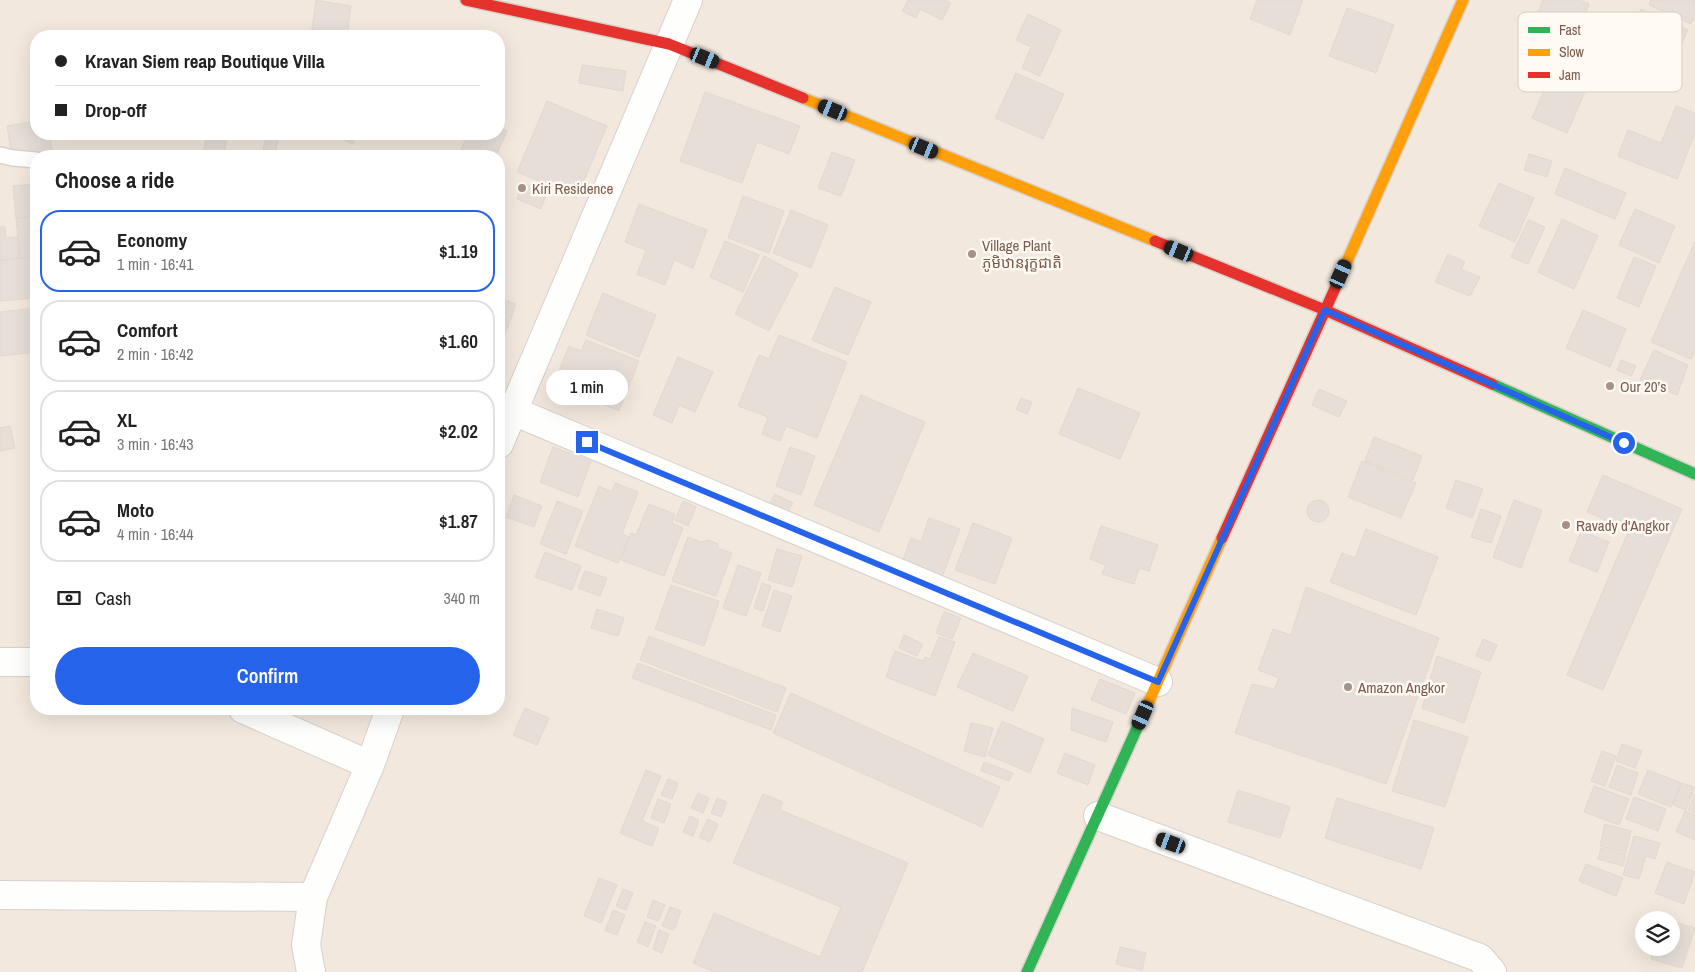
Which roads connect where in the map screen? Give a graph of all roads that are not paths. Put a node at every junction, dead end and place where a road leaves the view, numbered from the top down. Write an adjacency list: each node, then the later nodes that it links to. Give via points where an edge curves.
1 (466, 0): 4 (street)
2 (688, 0): 4 (street)
3 (1463, 0): 7 (street)
4 (669, 44): 7 (street); 8 (street)
5 (0, 155): 6 (lane)
6 (30, 159)
7 (1325, 310): 10 (street); 13 (street)
8 (513, 410): 9 (street); 13 (street)
9 (505, 429)
10 (1695, 474)
11 (0, 662): 12 (street)
12 (30, 662)
13 (1158, 682): 17 (street)
14 (256, 715): 16 (street)
15 (388, 715): 16 (street)
16 (370, 766): 19 (street)
17 (1098, 816): 21 (street); 22 (street, via 1480,958)
18 (0, 895): 19 (street)
19 (313, 897): 20 (street, via 306,945)
20 (311, 972)
21 (1027, 972)
22 (1492, 972)

